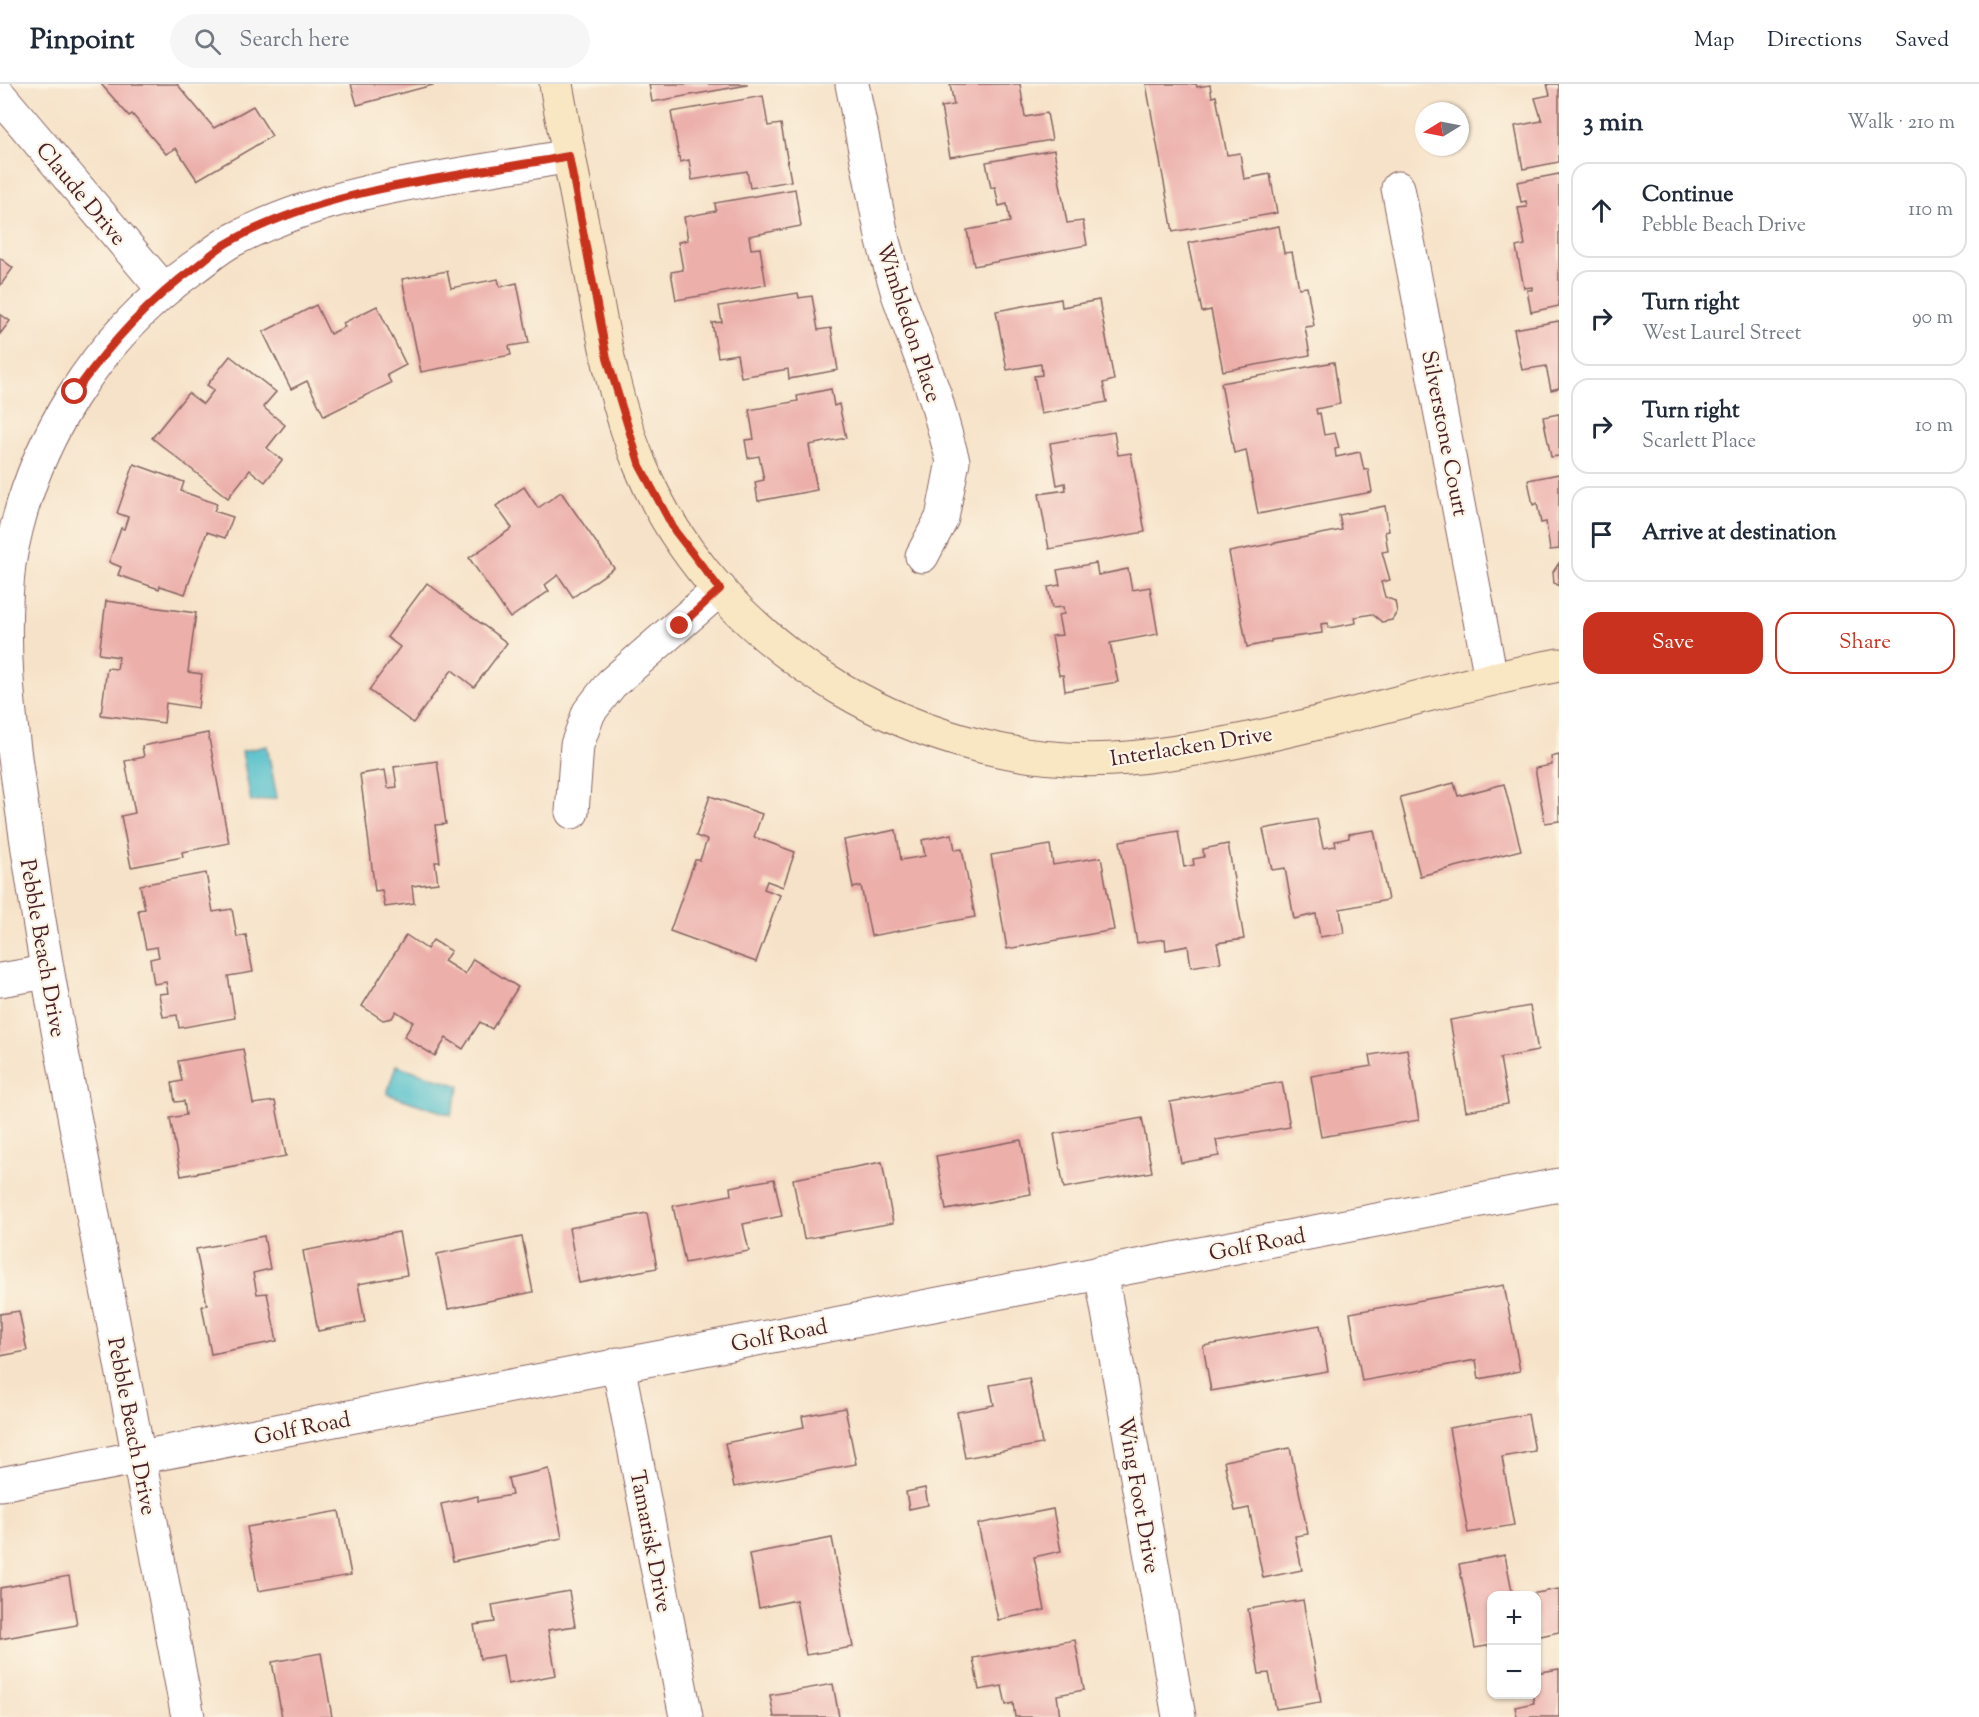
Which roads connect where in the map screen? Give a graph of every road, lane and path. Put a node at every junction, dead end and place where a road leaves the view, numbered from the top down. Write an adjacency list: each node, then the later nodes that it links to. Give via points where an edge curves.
1 (556, 84): 4 (street, Interlacken Drive)
2 (852, 84): 7 (street, Wimbledon Place, via 883,241 953,461 942,518)
3 (0, 96): 6 (street, Claude Drive)
4 (569, 156): 6 (street, Pebble Beach Drive, via 358,193 230,241); 8 (street, Interlacken Drive, via 607,358 640,466 675,531)
5 (1398, 188): 10 (street, Silverstone Court)
6 (164, 290): 12 (street, Pebble Beach Drive, via 108,347 51,434 17,524 9,564 2,616 4,678)
7 (922, 556)
8 (720, 589): 10 (street, Interlacken Drive, via 789,654 867,705 923,729 1040,758 1126,758 1175,752 1288,730); 11 (street, via 611,684 589,712 577,745)
9 (1559, 665): 10 (street, Interlacken Drive)
10 (1491, 678)
11 (572, 812)
12 (47, 972): 13 (street); 17 (street, Pebble Beach Drive)
13 (0, 980)
14 (1559, 1185): 15 (street, Golf Road)
15 (1101, 1272): 16 (street, Golf Road); 21 (street, Wing Foot Drive)
16 (618, 1364): 17 (street, Golf Road); 20 (street, Tamarisk Drive)
17 (140, 1458): 18 (street, Golf Road); 19 (street, Pebble Beach Drive)
18 (0, 1484)
19 (188, 1717)
20 (686, 1717)
21 (1179, 1717)

